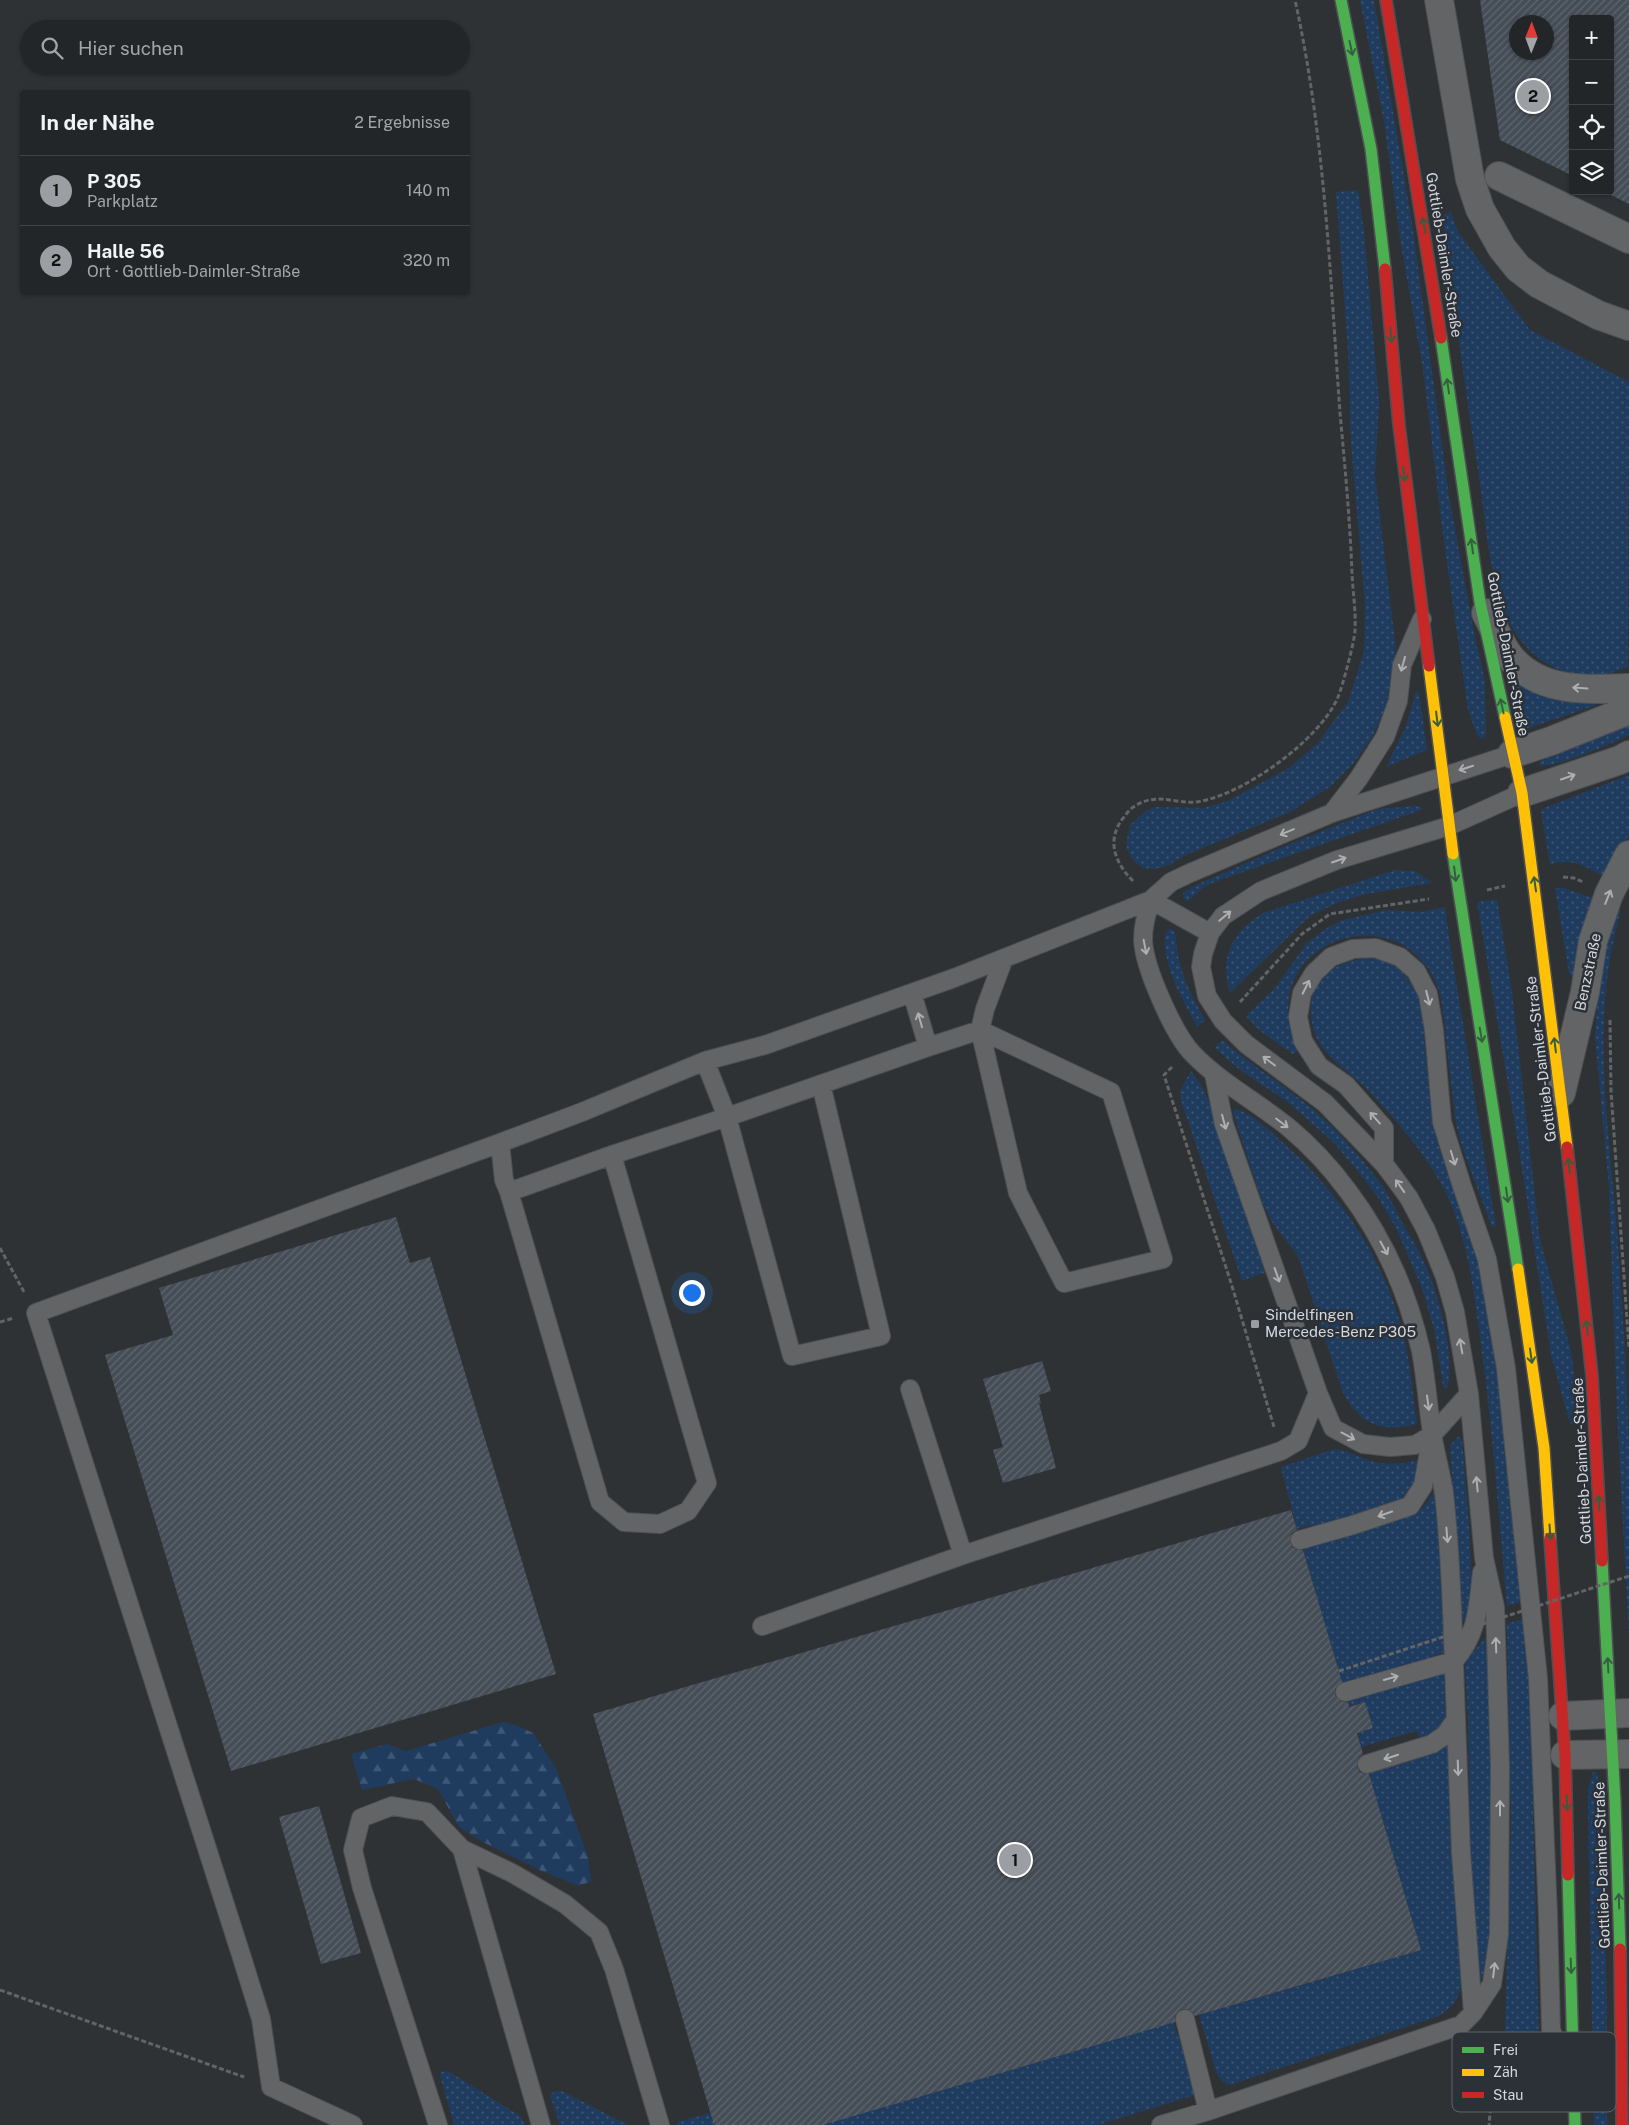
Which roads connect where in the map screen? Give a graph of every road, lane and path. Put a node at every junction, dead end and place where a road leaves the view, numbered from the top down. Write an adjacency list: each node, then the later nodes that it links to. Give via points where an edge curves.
1 (1295, 0): 19 (path, via 1318,127 1355,633 1338,697 1301,746 1254,780 1221,794 1195,802 1148,800 1133,807 1123,818 1116,829 1116,858 1123,871)
2 (1342, 0): 9 (main road, one-way to 9, via 1370,149)
3 (1386, 0): 8 (main road, Gottlieb-Daimler-Straße, one-way to 3, via 1430,260)
4 (1439, 0): 7 (street, via 1470,179 1480,209 1502,248 1518,268 1539,284 1598,315)
5 (1499, 176): 6 (street)
6 (1629, 239)
7 (1629, 326)
8 (1480, 602): 10 (street, one-way to 8, via 1598,690 1555,686 1522,669 1510,657); 12 (main road, Gottlieb-Daimler-Straße, one-way to 8)
9 (1422, 619): 14 (main road, one-way to 14); 16 (lane, one-way to 16, via 1402,665 1398,702 1386,737)
10 (1629, 688)
11 (1629, 710): 12 (street)
12 (1512, 754): 14 (lane, one-way to 14); 15 (main road, Gottlieb-Daimler-Straße)
13 (1629, 755): 15 (street, one-way to 13)
14 (1443, 776): 16 (lane); 17 (main road)
15 (1522, 793): 17 (lane); 29 (main road, Gottlieb-Daimler-Straße, one-way to 15)
16 (1332, 813): 19 (lane, one-way to 19, via 1190,872 1171,882)
17 (1449, 826): 20 (lane, one-way to 17, via 1223,916 1261,891 1337,860); 51 (main road, one-way to 51, via 1544,1448)
18 (1629, 855): 29 (street, Benzstraße, one-way to 18, via 1585,992 1593,941 1609,894)
19 (1151, 900): 20 (lane); 21 (lane); 27 (lane, one-way to 27, via 1144,921 1143,943 1154,980 1169,1016 1190,1052)
20 (1210, 933): 33 (lane, one-way to 20, via 1325,1103 1246,1044 1223,1021 1207,996 1201,968)
21 (1004, 958): 22 (lane); 24 (lane)
22 (912, 993): 25 (lane, one-way to 22); 26 (lane, via 765,1045)
23 (1610, 1016): 37 (path, via 1611,1091)
24 (980, 1030): 24 (lane, via 1018,1193 1064,1283 1163,1258 1111,1092); 25 (lane)
25 (928, 1047): 28 (lane)
26 (705, 1061): 30 (lane); 31 (lane)
27 (1214, 1074): 39 (lane, one-way to 39, via 1224,1124); 41 (lane, one-way to 41, via 1289,1128 1320,1156 1372,1226 1392,1262 1407,1300 1421,1351)
28 (821, 1084): 30 (lane); 30 (lane, via 881,1336 792,1356)
29 (1561, 1093): 50 (main road, Gottlieb-Daimler-Straße, one-way to 29, via 1592,1376)
30 (727, 1117): 32 (lane)
31 (500, 1143): 34 (lane, via 504,1180); 36 (lane)
32 (612, 1155): 34 (lane); 34 (lane, via 707,1482 688,1511 660,1524 624,1522 600,1502)
33 (1384, 1164): 40 (lane, one-way to 33, via 1455,1312 1445,1277 1422,1222); 63 (lane, one-way to 63, via 1384,1128 1346,1086 1319,1066 1303,1041 1298,1017 1302,992 1314,973 1331,957 1353,949 1375,948 1400,957 1416,971 1428,994 1442,1122 1487,1259 1506,1368 1538,1678)
34 (509, 1192)
35 (0, 1248): 36 (path)
36 (36, 1313): 65 (lane, via 256,2002)
37 (1629, 1348)
38 (910, 1389): 43 (lane)
39 (1318, 1393): 41 (lane, one-way to 41, via 1333,1428 1363,1444 1415,1445); 43 (lane, via 1298,1441 1282,1451)
40 (1469, 1394): 41 (lane); 44 (lane, one-way to 40)
41 (1432, 1435): 42 (lane, one-way to 42, via 1423,1486 1410,1506); 47 (lane, one-way to 47, via 1443,1490)
42 (1300, 1540)
43 (963, 1555): 46 (lane)
44 (1484, 1558): 47 (lane, via 1477,1622 1466,1648); 60 (lane, one-way to 44, via 1492,1984 1499,1934 1500,1766 1495,1607)
45 (1629, 1576): 48 (path, bridge)
46 (762, 1626)
47 (1454, 1661): 49 (lane, one-way to 47); 52 (lane)
48 (1339, 1671)
49 (1345, 1692)
50 (1620, 1713): 51 (street); 53 (main road, Gottlieb-Daimler-Straße)
51 (1563, 1716): 54 (main road)
52 (1456, 1719): 55 (lane, one-way to 55, via 1446,1735 1432,1744); 60 (lane, one-way to 60, via 1461,1852)
53 (1621, 1754): 54 (street); 58 (main road, Gottlieb-Daimler-Straße, one-way to 53)
54 (1565, 1755): 64 (main road, one-way to 64)
55 (1366, 1764)
56 (462, 1849): 70 (lane, via 427,1812 392,1806 361,1818 353,1850 362,1888); 71 (lane); 72 (lane, via 565,1904 599,1932 614,1969)
57 (1629, 1913): 58 (street)
58 (1620, 1942): 76 (main road, Gottlieb-Daimler-Straße)
59 (0, 1990): 65 (path)
60 (1474, 2013): 62 (path); 66 (lane, via 1461,2025 1428,2038)
61 (1185, 2019): 66 (lane)
62 (1484, 2032)
63 (1552, 2032)
64 (1573, 2032)
65 (270, 2087): 69 (lane)
66 (1208, 2111): 73 (lane)
67 (1491, 2112): 74 (path)
68 (1575, 2112): 75 (main road)
69 (353, 2125)
70 (438, 2125)
71 (541, 2125)
72 (660, 2125)
73 (1161, 2125)
74 (1490, 2125)
75 (1575, 2125)
76 (1622, 2125)

